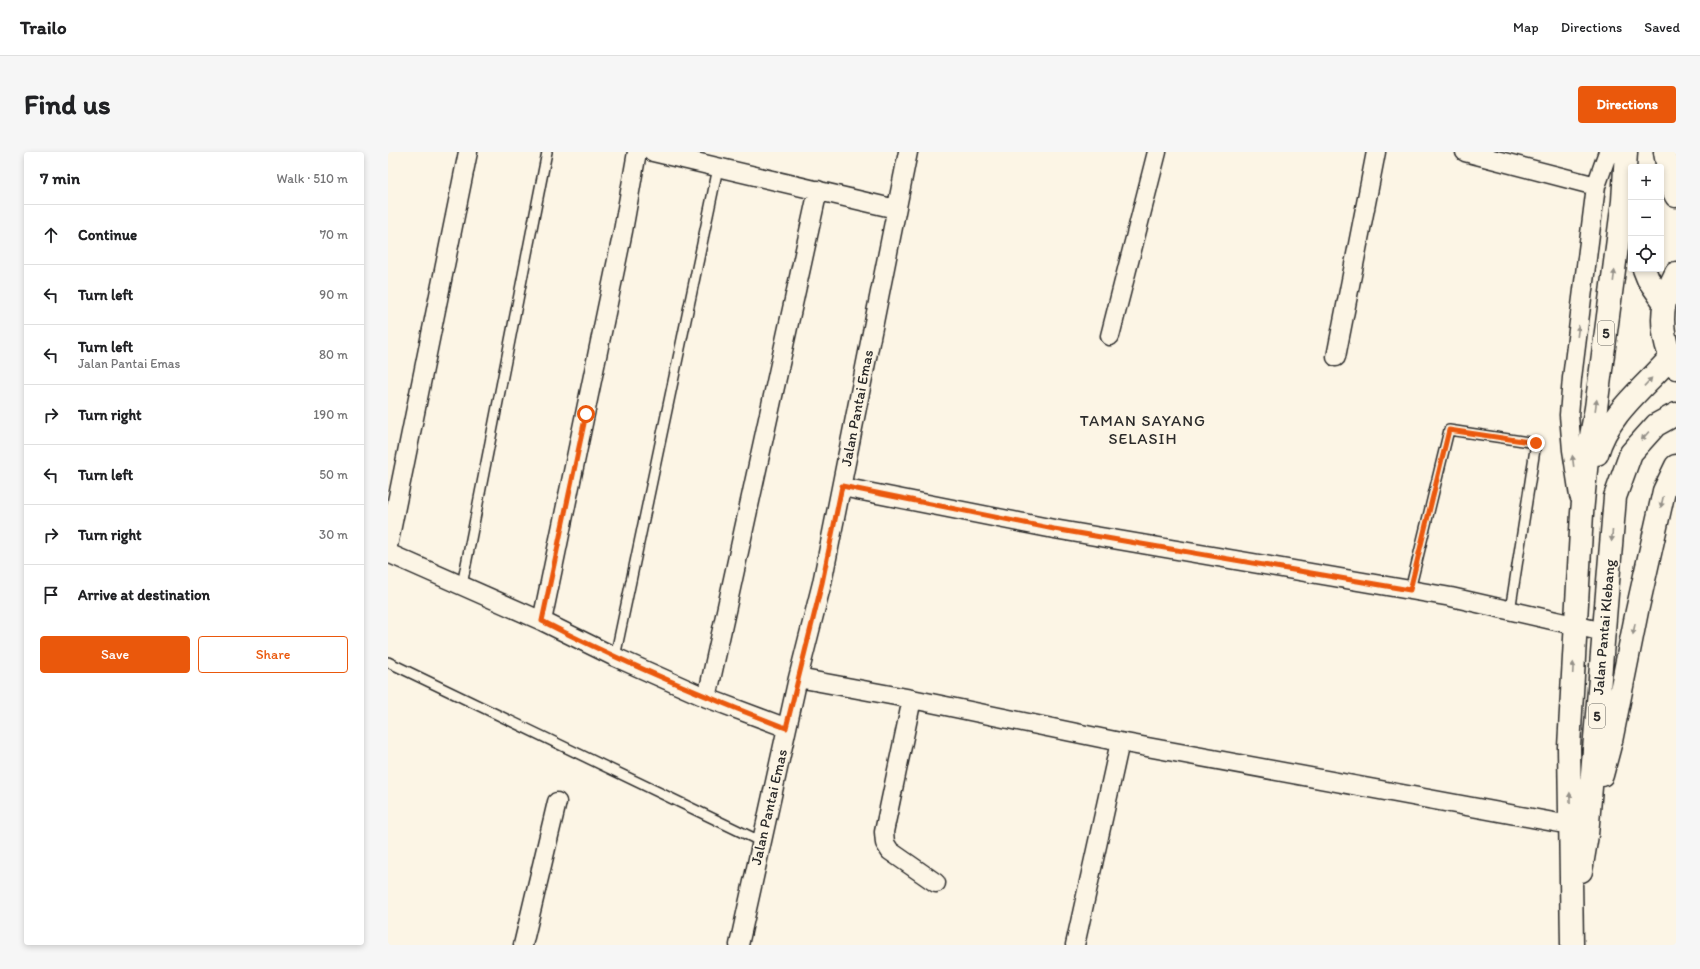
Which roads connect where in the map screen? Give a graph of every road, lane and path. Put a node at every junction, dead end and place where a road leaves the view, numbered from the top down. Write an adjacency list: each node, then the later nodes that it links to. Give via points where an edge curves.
1 (468, 152): 29 (street)
2 (547, 152): 31 (lane)
3 (637, 152): 34 (street, via 622,239)
4 (653, 152): 14 (street)
5 (908, 152): 18 (street, Jalan Pantai Emas)
6 (1157, 152): 22 (street)
7 (1376, 152): 23 (street)
8 (1465, 152): 15 (street)
9 (1608, 152): 15 (street)
10 (1626, 152): 28 (highway, Jalan Pantai Klebang / 5, one-way to 10, via 1587,459 1623,201)
11 (1637, 152): 13 (highway)
12 (1665, 152): 17 (highway, via 1671,186)
13 (1636, 164)
14 (718, 168): 16 (street); 37 (lane)
15 (1596, 186): 28 (street, one-way to 15, via 1576,484 1569,415)
16 (818, 190): 18 (street); 40 (street)
17 (1676, 196)
18 (896, 208): 27 (street, Jalan Pantai Emas)
19 (1645, 272): 21 (highway)
20 (1676, 272): 21 (highway, 5)
21 (1664, 302): 24 (highway, 5, via 1663,330)
22 (1110, 336)
23 (1336, 357)
24 (1673, 363): 28 (highway, Jalan Pantai Klebang / 5, one-way to 24, via 1600,443 1608,426)
25 (1676, 414): 36 (highway, Jalan Pantai Klebang / 5, one-way to 36, via 1656,425 1631,453 1615,497)
26 (1676, 466): 45 (highway, one-way to 45, via 1664,491 1611,741)
27 (842, 486): 32 (street, via 1054,529); 39 (street, Jalan Pantai Emas, via 822,583)
28 (1582, 513): 35 (highway, Jalan Pantai Klebang / 5)
29 (388, 546)
30 (388, 553): 31 (street)
31 (462, 585): 34 (street)
32 (1410, 590): 33 (street); 33 (lane, via 1449,430 1536,443)
33 (1510, 611): 35 (street)
34 (542, 621): 37 (street)
35 (1576, 626): 36 (street); 45 (highway, Jalan Pantai Klebang / 5, one-way to 35, via 1569,747)
36 (1604, 632): 45 (highway, Jalan Pantai Klebang / 5)
37 (615, 657): 40 (street)
38 (388, 662): 46 (lane)
39 (798, 678): 41 (street); 42 (street, Jalan Pantai Emas)
40 (707, 698): 42 (street)
41 (912, 699): 43 (street); 47 (street, via 884,832 885,843 890,851)
42 (786, 728): 46 (street, Jalan Pantai Emas)
43 (1120, 742): 45 (street); 51 (street)
44 (557, 802): 49 (street)
45 (1579, 830): 48 (highway, Jalan Pantai Klebang / 5)
46 (762, 842): 50 (street, Jalan Pantai Emas)
47 (936, 883)
48 (1572, 940)
49 (523, 945)
50 (739, 945)
51 (1075, 945)

